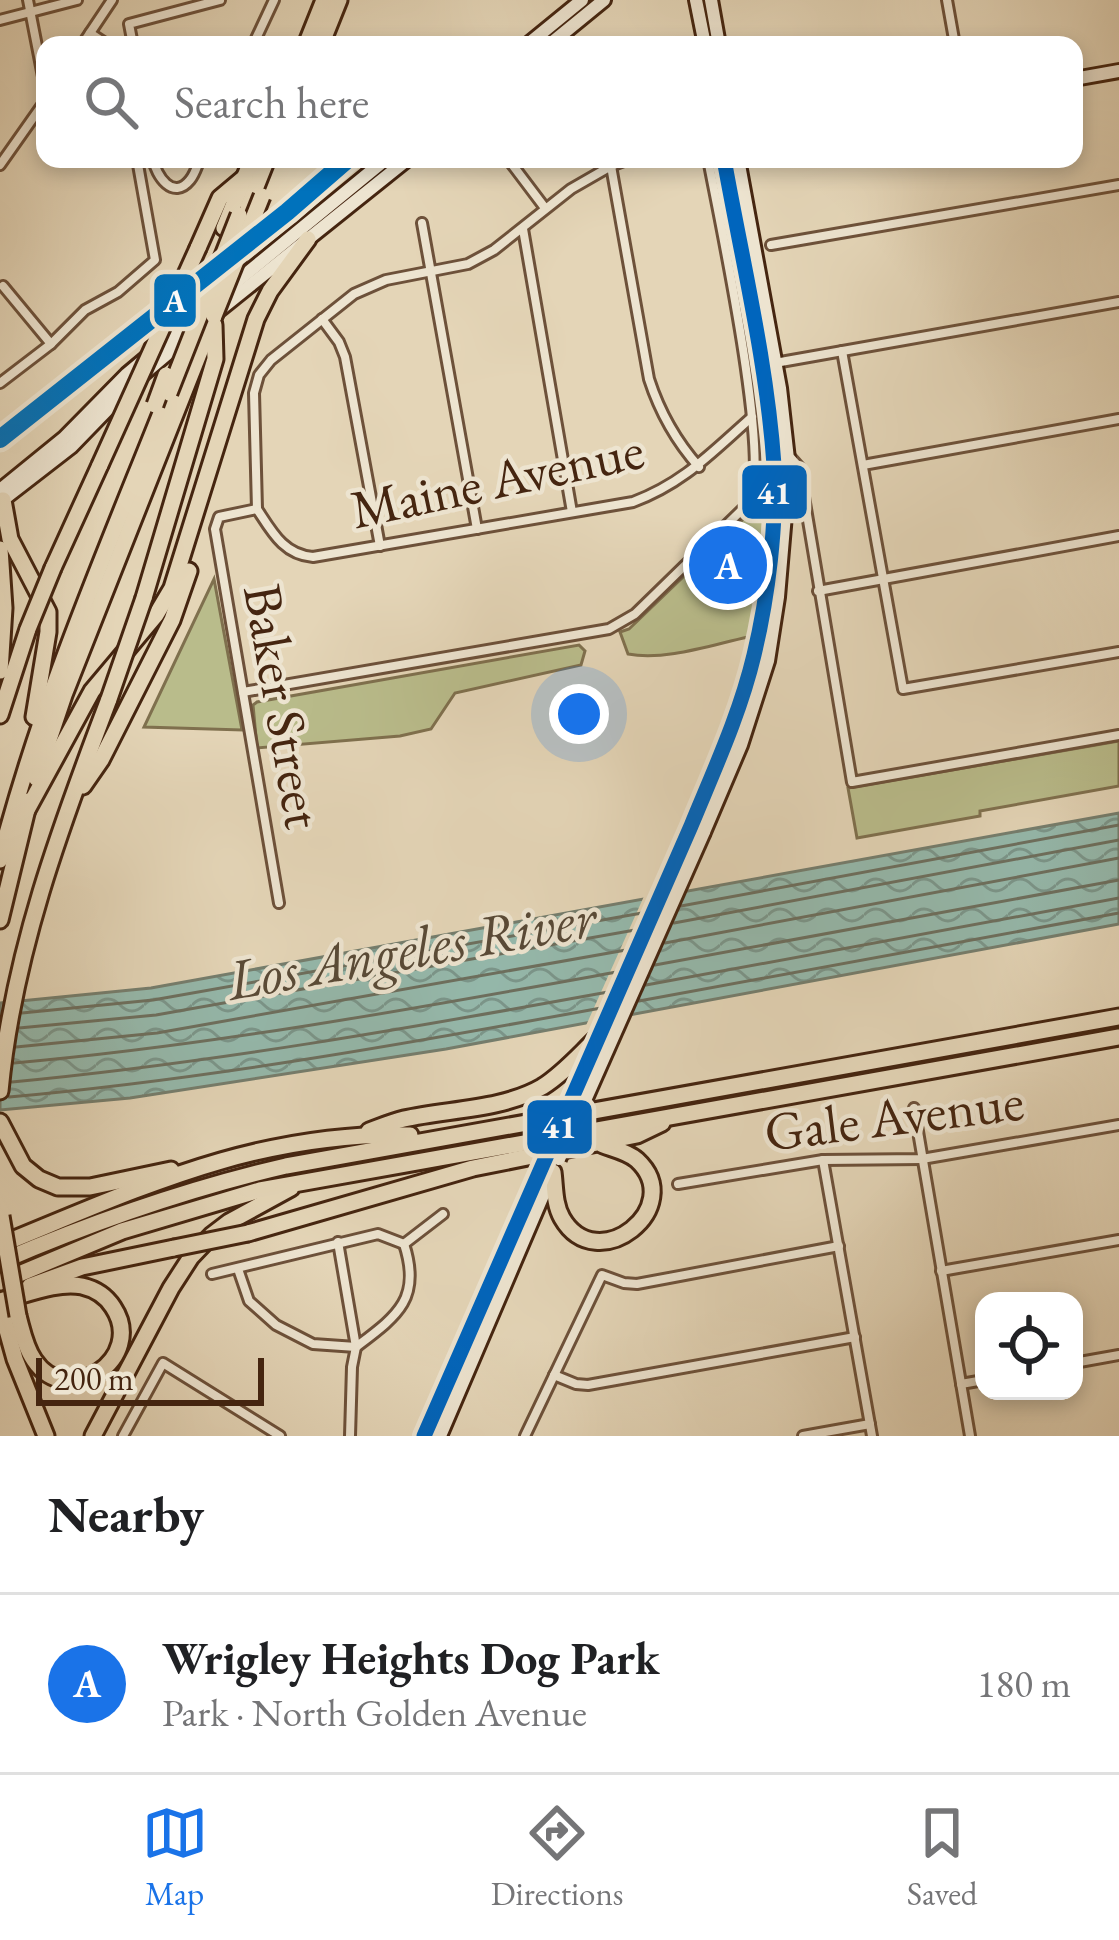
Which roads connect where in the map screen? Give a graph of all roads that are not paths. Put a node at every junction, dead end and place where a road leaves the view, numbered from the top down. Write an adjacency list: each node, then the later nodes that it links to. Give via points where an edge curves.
1 (28, 0): 14 (street)
2 (77, 0): 14 (street)
3 (112, 0): 16 (street)
4 (220, 0): 19 (street, via 129,23)
5 (274, 0): 20 (street)
6 (315, 0): 21 (highway)
7 (327, 0): 22 (highway)
8 (339, 0): 23 (highway)
9 (582, 0): 24 (main road)
10 (604, 0): 25 (main road)
11 (697, 0): 26 (main road)
12 (711, 0): 27 (main road)
13 (947, 0): 28 (street)
14 (30, 12): 15 (street); 29 (street)
15 (0, 20)
16 (90, 33): 17 (street); 18 (street)
17 (88, 36)
18 (94, 36)
19 (131, 36)
20 (258, 36)
21 (310, 36)
22 (313, 36)
23 (315, 36)
24 (538, 36)
25 (560, 36)
26 (703, 36)
27 (717, 36)
28 (953, 36)
29 (36, 42)
30 (1119, 71): 31 (main road)
31 (1083, 77)
32 (36, 113): 33 (street)
33 (2, 160)
34 (138, 168): 61 (street, via 155,260)
35 (154, 168): 36 (street, via 162,182 181,187)
36 (196, 168)
37 (254, 168): 48 (highway)
38 (261, 168): 50 (highway)
39 (261, 168): 50 (highway)
40 (376, 168): 54 (main road)
41 (396, 168): 54 (main road)
42 (515, 168): 51 (street)
43 (607, 168): 51 (street)
44 (610, 168): 71 (street, via 649,379 669,428)
45 (710, 168): 66 (street)
46 (726, 168): 90 (main road, via 774,469 769,578 754,657)
47 (740, 168): 63 (main road)
48 (245, 177): 84 (highway, bridge, via 220,198 53,568); 85 (highway, bridge)
49 (1119, 185): 55 (street)
50 (250, 206): 59 (highway, bridge); 65 (highway, bridge)
51 (545, 208): 53 (street)
52 (422, 223): 56 (street)
53 (523, 229): 56 (street, via 468,264); 74 (street)
54 (303, 235): 69 (highway, via 262,305); 72 (main road, via 127,374)
55 (771, 245)
56 (431, 272): 60 (street, via 370,286); 75 (street)
57 (3, 286): 61 (street)
58 (1119, 302): 62 (street)
59 (214, 316): 65 (highway); 87 (highway, bridge, via 215,358 143,598)
60 (322, 319): 73 (street, via 260,375); 77 (street, via 345,357)
61 (51, 344): 64 (street)
62 (842, 351): 63 (street); 70 (street)
63 (775, 363): 68 (main road)
64 (2, 378)
65 (180, 384): 88 (highway); 91 (highway, via 53,690); 92 (highway, via 48,719)
66 (752, 417): 71 (street, Maine Avenue); 83 (street, via 749,503 635,614 609,629)
67 (1119, 419): 70 (street)
68 (787, 452): 80 (street, via 799,467); 90 (main road, via 768,661 741,745)
69 (217, 454): 87 (highway, via 172,620); 88 (highway, via 166,602 92,691)
70 (863, 465): 79 (street)
71 (699, 467): 74 (street, Maine Avenue, via 633,502)
72 (2, 506): 85 (highway, via 47,612)
73 (256, 509): 77 (street, Maine Avenue, via 302,556); 83 (street, Baker Street, via 216,521)
74 (572, 512): 75 (street, Maine Avenue)
75 (477, 529): 77 (street, Maine Avenue)
76 (1119, 536): 79 (street)
77 (380, 546)
78 (0, 549): 82 (highway)
79 (883, 579): 80 (street); 81 (street, via 903,689)
80 (818, 591): 86 (street, via 852,782)
81 (1119, 652)
82 (0, 671)
83 (243, 692): 93 (street, Baker Street)
84 (0, 715)
85 (34, 717): 89 (highway)
86 (1119, 735)
87 (68, 808): 98 (highway, via 35,908)
88 (27, 810): 94 (highway)
89 (0, 826)
90 (698, 829): 96 (main road); 109 (main road, bridge)
91 (0, 860)
92 (0, 882)
93 (279, 903)
94 (1, 917)
95 (1119, 1017): 104 (highway)
96 (598, 1037): 103 (highway, via 546,1084 520,1096); 109 (main road, bridge)
97 (1119, 1037): 100 (highway)
98 (0, 1091)
99 (914, 1108): 106 (street)
100 (677, 1115): 105 (highway); 110 (highway)
101 (0, 1122): 108 (highway, via 17,1158 58,1187)
102 (1119, 1125): 106 (street, Gale Avenue)
103 (359, 1134): 104 (highway); 108 (highway)
104 (449, 1136): 120 (highway, via 196,1188)
105 (600, 1144): 109 (highway, via 636,1159 649,1180 650,1204 629,1233 603,1241 576,1233 560,1212); 125 (highway, bridge, via 472,1168 248,1233 82,1267)
106 (922, 1159): 107 (street, Gale Avenue); 122 (street)
107 (824, 1160): 111 (street, Gale Avenue); 119 (street)
108 (209, 1163): 118 (highway)
109 (551, 1164): 140 (main road); 141 (main road)
110 (300, 1183): 124 (highway, via 144,1224); 136 (highway, via 229,1222 191,1257)
111 (678, 1184)
112 (0, 1207): 114 (highway)
113 (443, 1214): 117 (street)
114 (1, 1216): 126 (highway, bridge)
115 (1119, 1240): 122 (street)
116 (338, 1242): 117 (street, via 378,1234); 121 (street); 128 (street)
117 (404, 1244): 128 (street, via 412,1269 406,1297)
118 (0, 1245)
119 (838, 1246): 127 (street); 131 (street, via 638,1284 602,1275)
120 (0, 1262)
121 (238, 1269): 123 (street); 128 (street, via 250,1301 276,1325 313,1344)
122 (941, 1271): 133 (street)
123 (212, 1274)
124 (0, 1282)
125 (0, 1302): 126 (highway); 126 (highway, via 91,1288 115,1309 118,1348 94,1376 58,1379 33,1358)
126 (12, 1320): 135 (highway, via 25,1386)
127 (854, 1337): 131 (street, via 588,1385); 134 (street)
128 (356, 1347): 139 (street)
129 (1119, 1355): 130 (street)
130 (1083, 1361)
131 (554, 1376): 142 (street)
132 (975, 1382): 133 (street)
133 (961, 1384): 145 (street)
134 (870, 1424): 143 (street); 144 (street)
135 (46, 1436)
136 (93, 1436)
137 (123, 1436): 138 (street, via 163,1363)
138 (280, 1436)
139 (350, 1436)
140 (424, 1436)
141 (440, 1436)
142 (525, 1436)
143 (803, 1436)
144 (872, 1436)
145 (970, 1436)

